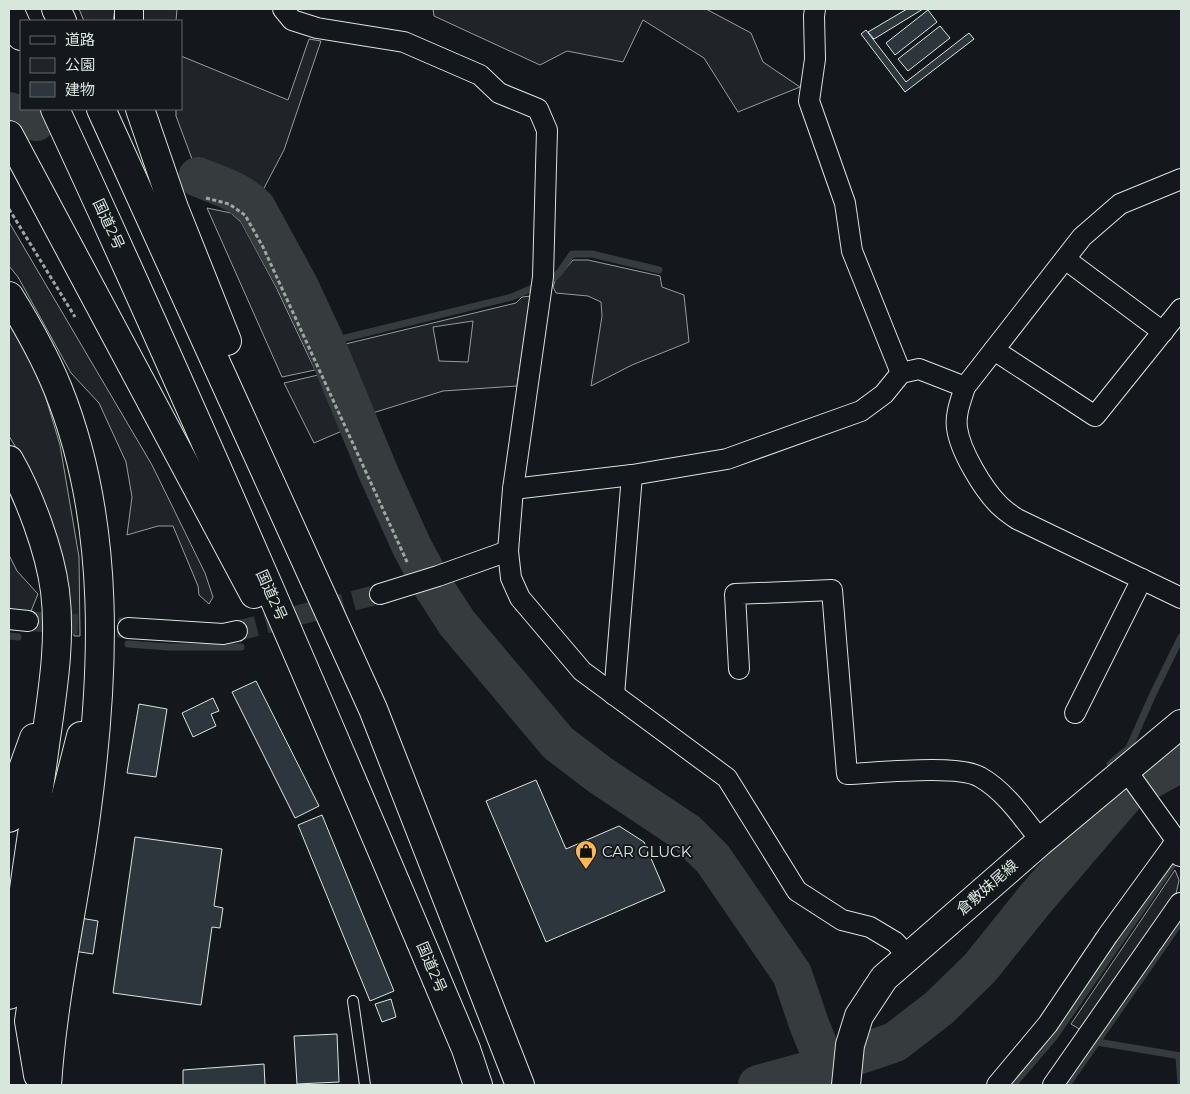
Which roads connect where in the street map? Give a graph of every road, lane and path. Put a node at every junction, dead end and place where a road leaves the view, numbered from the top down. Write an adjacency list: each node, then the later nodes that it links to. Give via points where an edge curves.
1 (9, 9): 4 (main road)
2 (283, 9): 22 (street, via 292,20 317,28 404,42 480,76 499,93 538,109 547,130 542,284)
3 (815, 9): 18 (street, via 815,59 809,101 845,204 852,251)
4 (20, 34)
5 (55, 110): 37 (main road, 国道2号, via 129,267)
6 (101, 110): 34 (main road)
7 (140, 110): 34 (main road, via 214,312 342,612)
8 (15, 146): 37 (main road)
9 (1181, 179): 12 (street, via 1120,204 1082,237)
10 (206, 198): 25 (path, via 229,204 245,215)
11 (9, 210): 15 (path)
12 (1064, 259): 16 (street); 17 (street)
13 (9, 296): 30 (main road, via 58,389 80,458 88,493 98,575)
14 (1181, 309): 16 (street)
15 (76, 318)
16 (1163, 332): 17 (street, via 1095,416)
17 (994, 350): 19 (street)
18 (902, 373): 19 (street, via 919,369); 21 (street, via 884,394 861,411 728,459)
19 (965, 387): 24 (street, via 957,413 957,429 965,453 983,486 1000,506 1017,519)
20 (9, 460): 32 (main road, via 40,530 55,590 57,620)
21 (632, 475): 22 (street); 33 (street)
22 (513, 489): 23 (street)
23 (508, 551): 25 (street); 33 (street, via 510,578 520,598 582,670)
24 (1142, 579): 27 (street); 35 (street)
25 (425, 580): 26 (street)
26 (380, 594)
27 (1181, 598)
28 (128, 628): 29 (street, via 224,634)
29 (237, 631)
30 (100, 664): 47 (main road, via 65,798 29,1021); 48 (main road, via 86,816)
31 (739, 669): 40 (street, via 735,594 832,590 846,774 954,770 979,776 1007,798)
32 (53, 688): 39 (main road, via 12,799); 44 (main road)
33 (614, 694): 43 (street, via 727,778 797,891 842,920 870,927 895,942)
34 (373, 708): 51 (main road)
35 (1075, 713)
36 (1181, 724): 38 (main road, 倉敷妹尾線)
37 (342, 755): 50 (main road, 国道2号, via 466,1049)
38 (1129, 774): 40 (main road, 倉敷妹尾線); 41 (street, via 1176,840)
39 (9, 818)
40 (1041, 840): 43 (main road, 倉敷妹尾線)
41 (1176, 852): 52 (street, via 1108,935 1048,1024)
42 (1181, 910): 53 (street)
43 (908, 956): 46 (main road, 倉敷妹尾線, via 884,978 859,1016 850,1045)
44 (9, 996)
45 (353, 1001): 49 (lane)
46 (846, 1080)
47 (40, 1085)
48 (46, 1085)
49 (364, 1085)
50 (478, 1085)
51 (520, 1085)
52 (997, 1085)
53 (1053, 1085)

